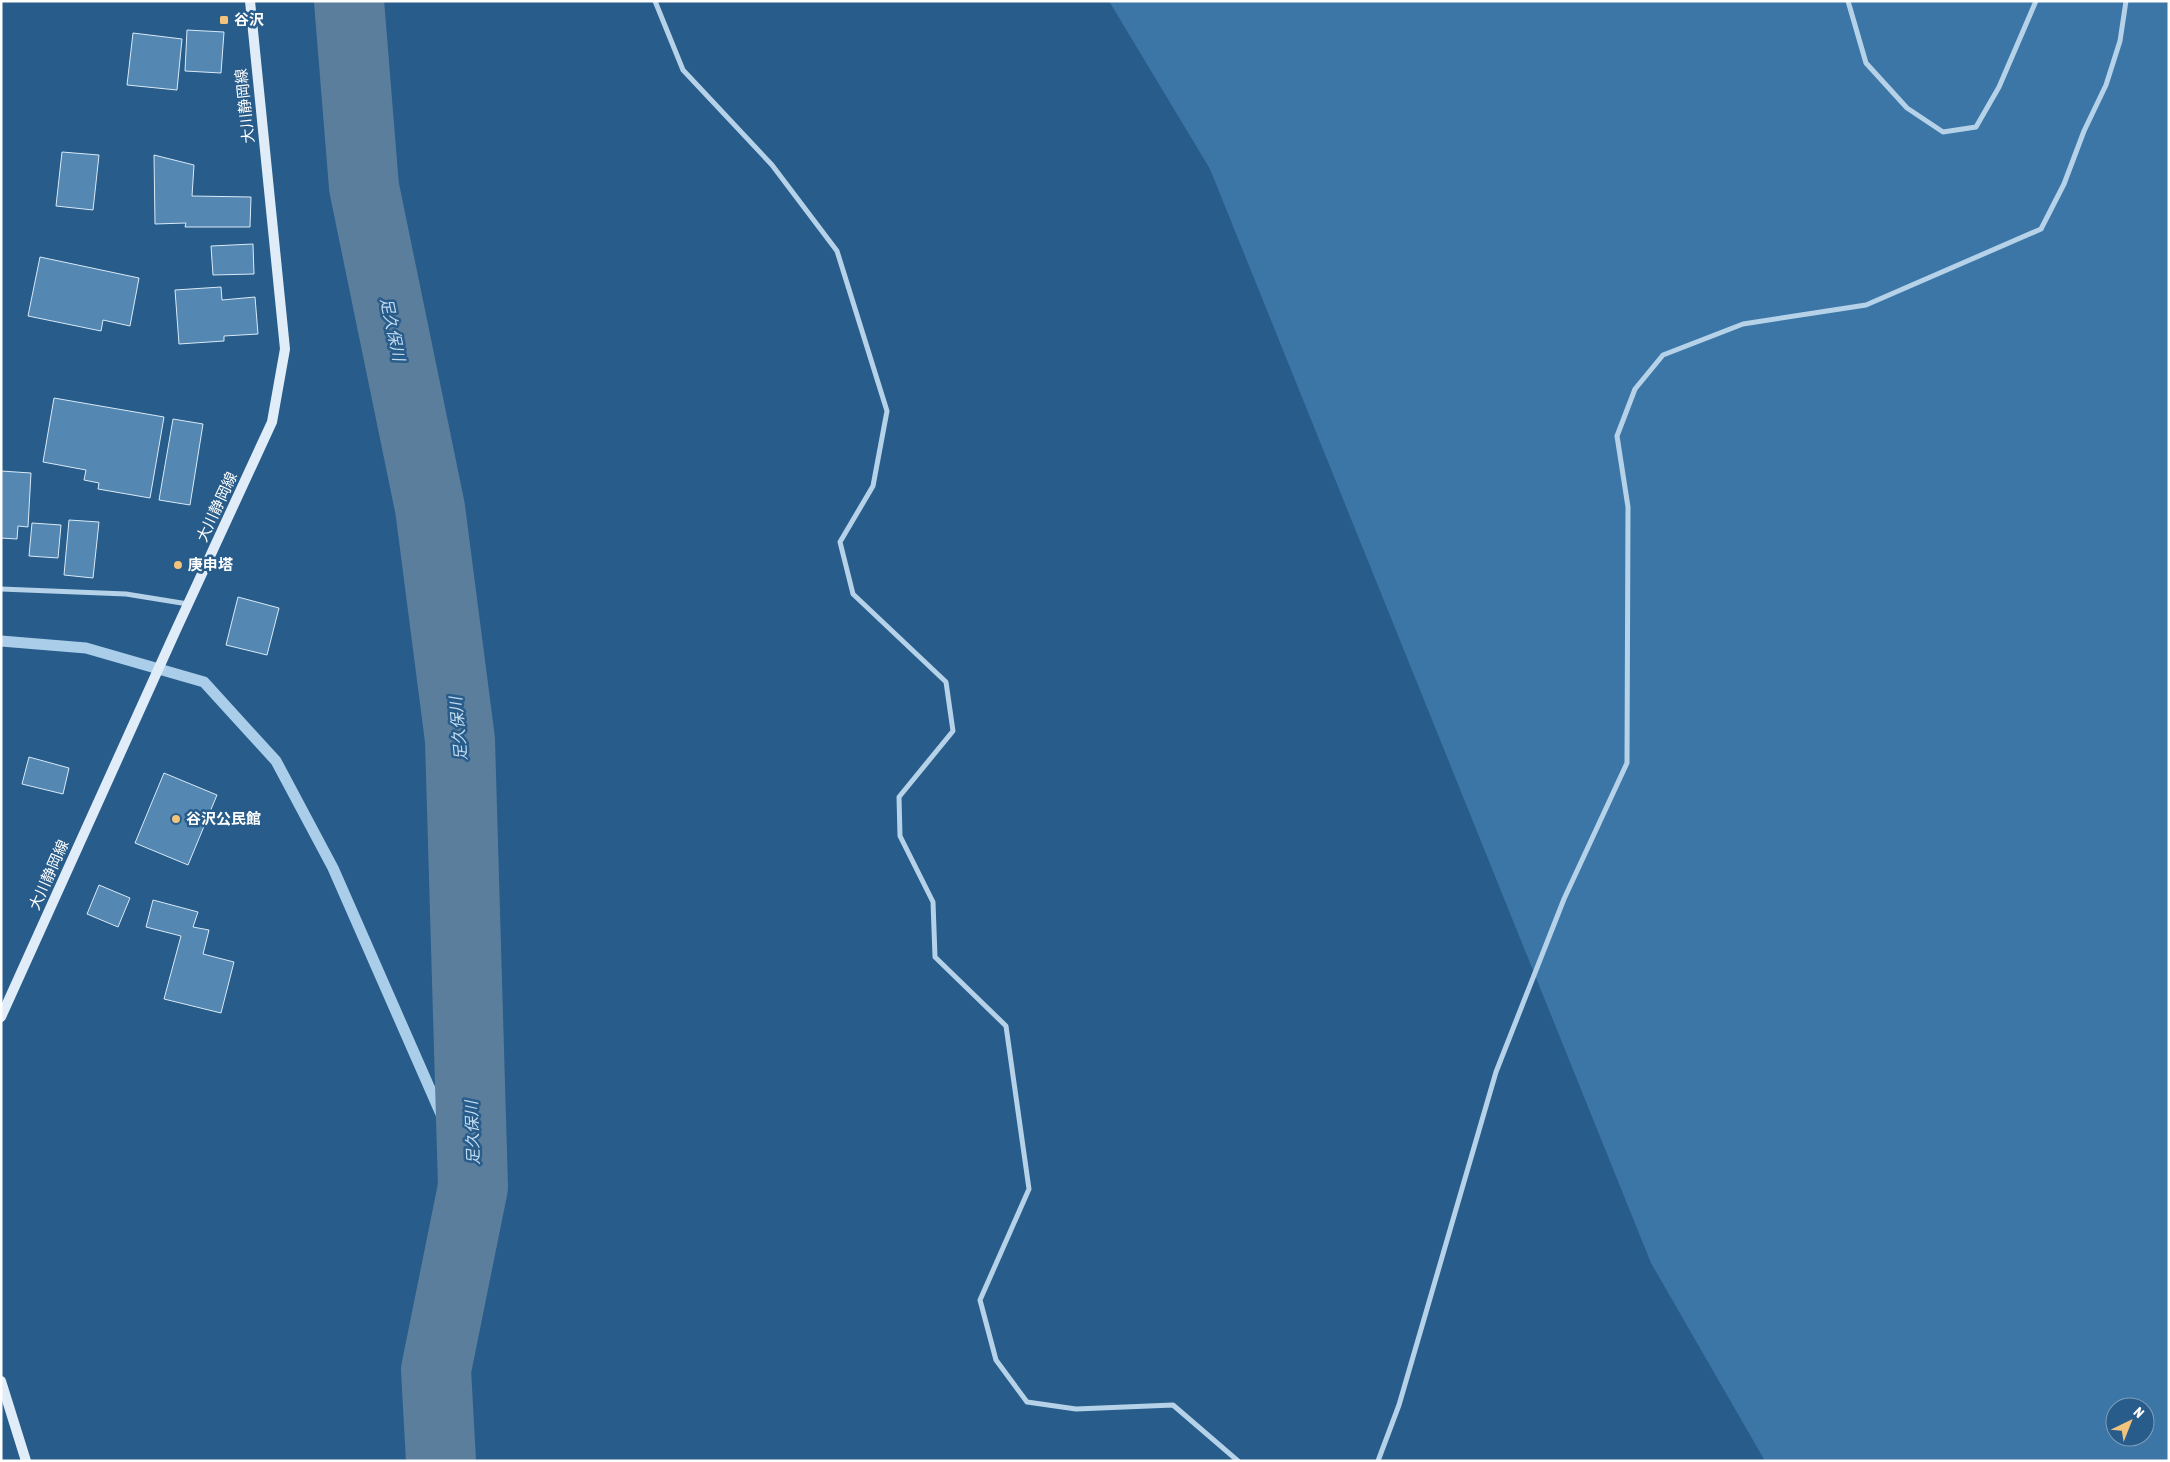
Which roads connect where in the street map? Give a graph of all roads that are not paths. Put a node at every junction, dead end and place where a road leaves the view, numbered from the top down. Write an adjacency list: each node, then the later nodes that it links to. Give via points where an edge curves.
1 (250, 1): 7 (main road, 大川静岡線, via 285,349 272,422)
2 (655, 1): 11 (street, via 683,70 772,165 837,251 887,411 873,486 840,542 854,594 946,682 953,731 899,797 900,836 933,902 935,957 1006,1026 1029,1189 980,1300 996,1360 1027,1402 1076,1409 1173,1405)
3 (1848, 1): 4 (street, via 1866,63 1907,108 1943,132 1976,128 1999,87)
4 (2036, 1)
5 (2126, 1): 12 (street, via 2120,41 2106,85 2041,229 1866,305 1744,324 1664,355 1635,389 1617,436 1628,507 1627,764 1564,899 1496,1072 1399,1405)
6 (1, 589): 7 (street, via 126,594)
7 (189, 604): 8 (main road, 大川静岡線)
8 (1, 1017)
9 (1, 1381): 10 (main road)
10 (26, 1461)
11 (1238, 1461)
12 (1378, 1461)

